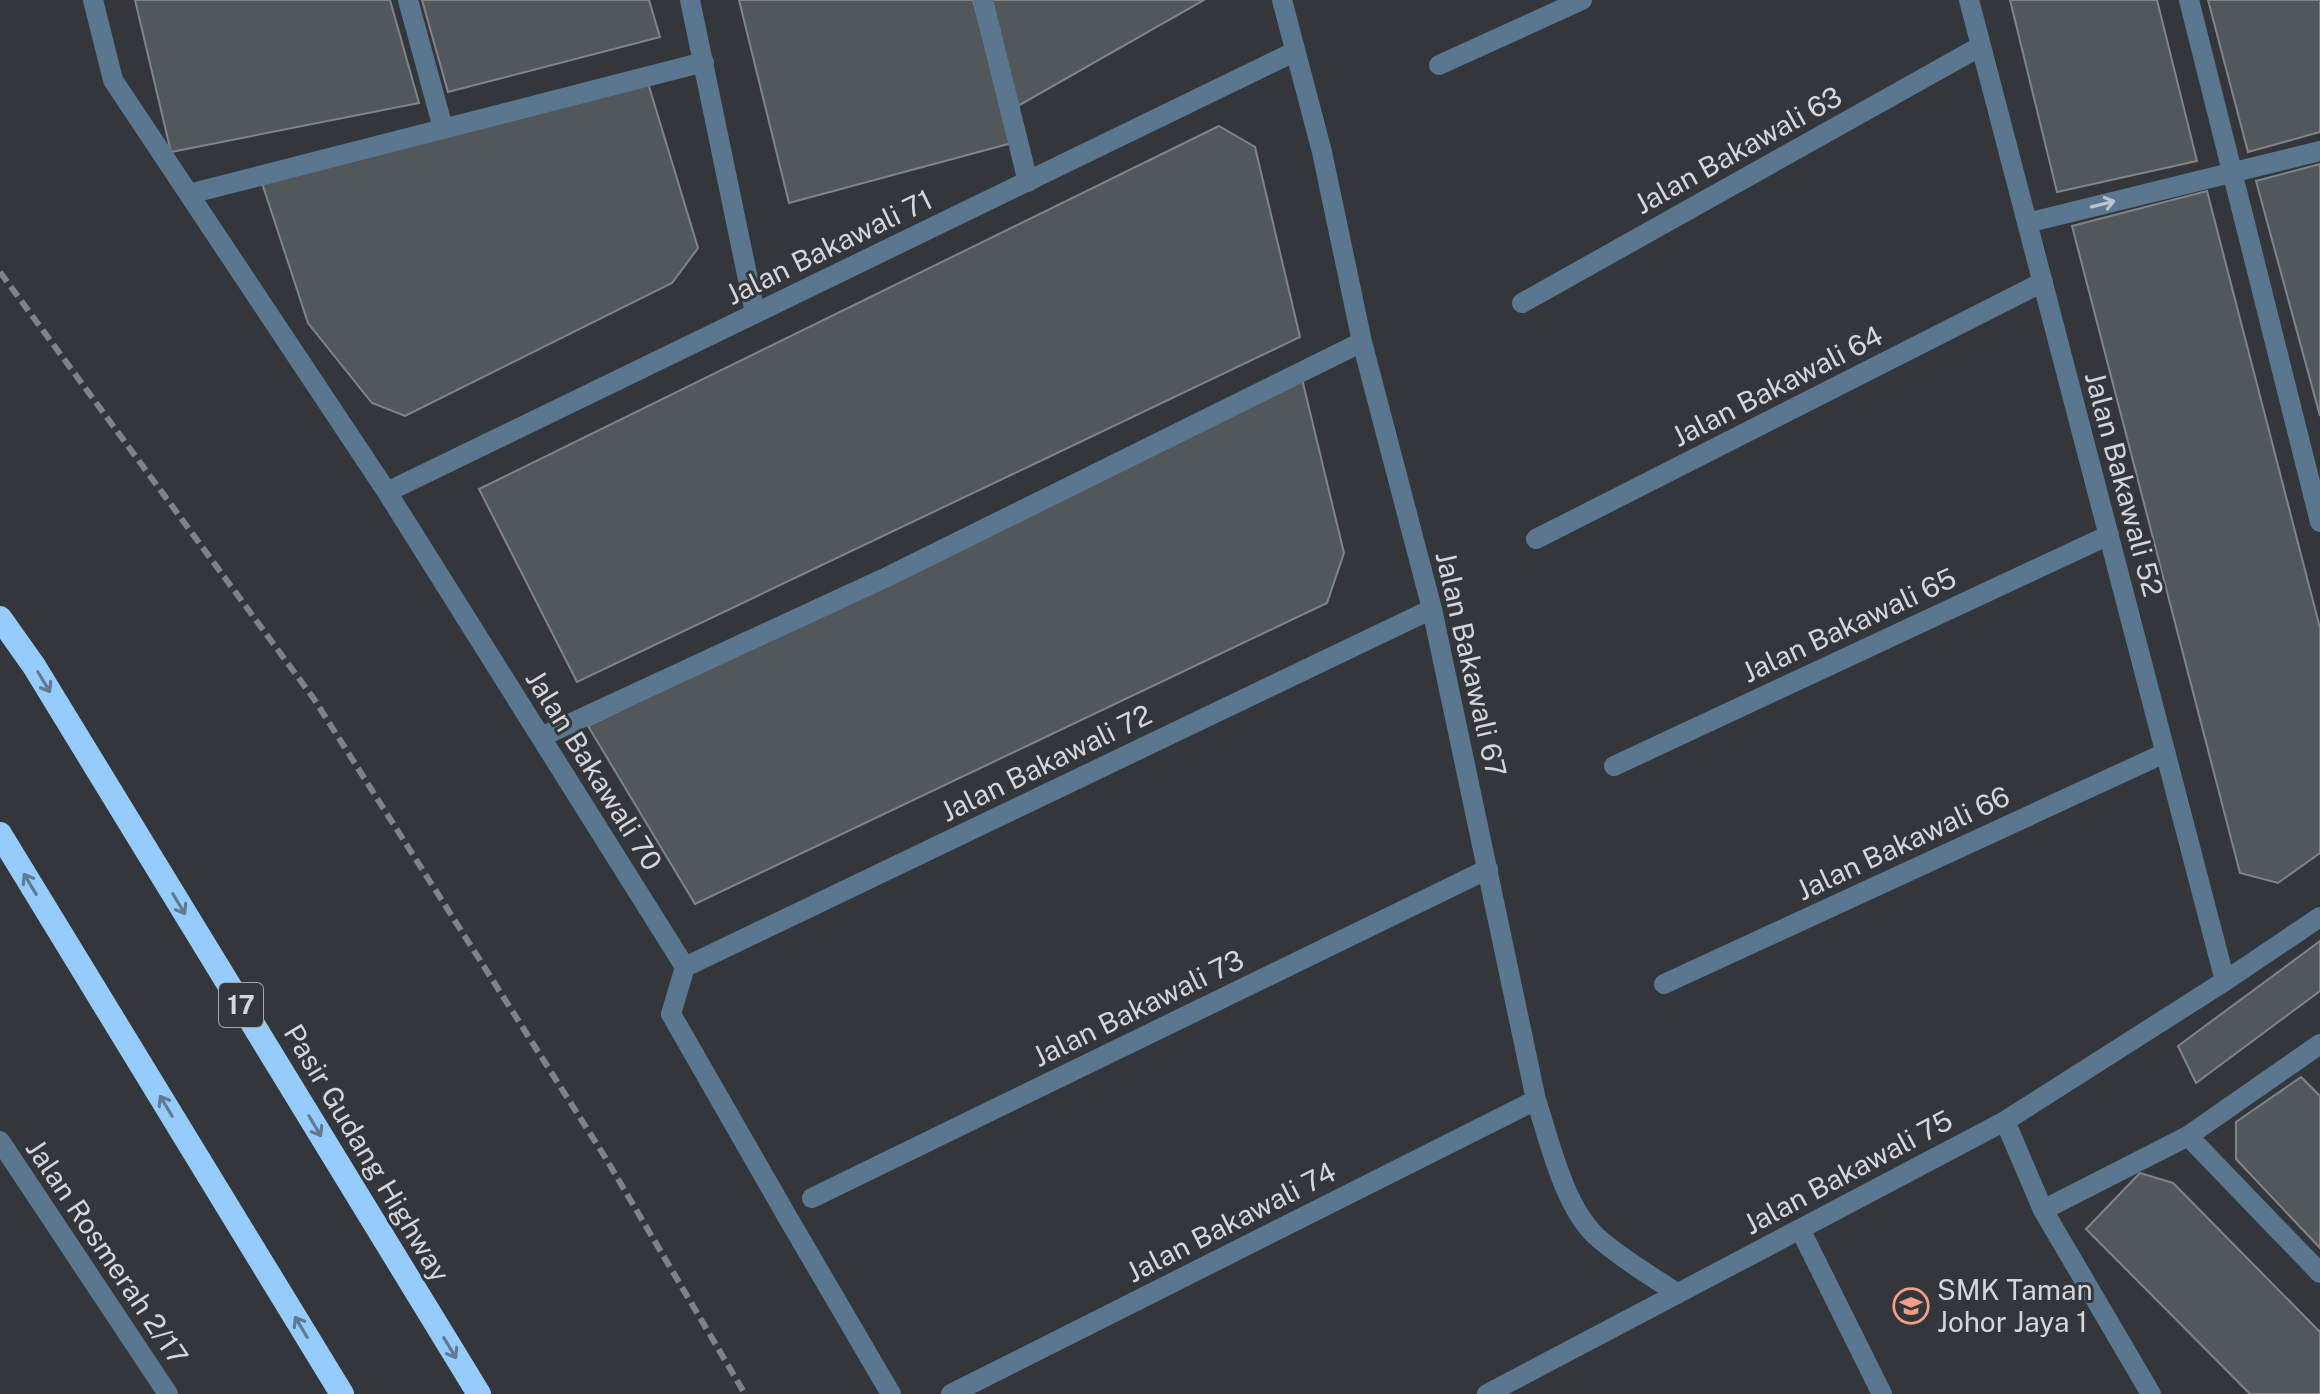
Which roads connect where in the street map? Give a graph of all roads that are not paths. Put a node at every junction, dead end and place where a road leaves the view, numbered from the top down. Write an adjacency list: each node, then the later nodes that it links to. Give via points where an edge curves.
1 (93, 0): 17 (street, Jalan Bakawali 70, via 113,80)
2 (408, 0): 13 (street)
3 (690, 0): 11 (street)
4 (983, 0): 16 (street)
5 (1282, 0): 10 (street, Jalan Bakawali 67)
6 (1582, 0): 12 (street)
7 (1969, 0): 9 (street, Jalan Bakawali 52)
8 (2189, 0): 15 (street)
9 (1981, 46): 18 (street, Jalan Bakawali 52); 20 (street, Jalan Bakawali 63)
10 (1294, 52): 16 (street, Jalan Bakawali 71); 22 (street, Jalan Bakawali 67, via 1322,152)
11 (704, 62): 13 (street); 21 (street)
12 (1439, 65)
13 (443, 128): 17 (street)
14 (2320, 151): 15 (street)
15 (2231, 172): 18 (street, one-way to 15); 24 (street)
16 (1028, 182): 21 (street, Jalan Bakawali 71)
17 (189, 194): 23 (street, Jalan Bakawali 70)
18 (2027, 223): 19 (street, Jalan Bakawali 52)
19 (2043, 282): 25 (street, Jalan Bakawali 52); 26 (street, Jalan Bakawali 64)
20 (1522, 303)
21 (755, 313): 23 (street, Jalan Bakawali 71)
22 (1362, 342): 27 (street, Jalan Bakawali 67); 29 (street, via 889,576)
23 (387, 492): 29 (street, Jalan Bakawali 70)
24 (2320, 522)
25 (2109, 535): 30 (street, Jalan Bakawali 52); 31 (street, Jalan Bakawali 65)
26 (1536, 539)
27 (1432, 609): 33 (street, Jalan Bakawali 67); 35 (street, Jalan Bakawali 72)
28 (0, 618): 50 (highway, Pasir Gudang Highway / 17, one-way to 50)
29 (541, 737): 35 (street, Jalan Bakawali 70)
30 (2165, 753): 36 (street, Jalan Bakawali 52); 37 (street, Jalan Bakawali 66)
31 (1614, 766)
32 (0, 834): 49 (highway, one-way to 32)
33 (1488, 869): 39 (street, Jalan Bakawali 67); 43 (street, Jalan Bakawali 73)
34 (2320, 917): 36 (street, Jalan Bakawali 75)
35 (685, 967): 51 (street, via 671,1014)
36 (2225, 981): 40 (street, Jalan Bakawali 75)
37 (1664, 984)
38 (2320, 1044): 41 (street)
39 (1536, 1100): 47 (street, Jalan Bakawali 67, via 1577,1211 1606,1244); 52 (street, Jalan Bakawali 74)
40 (2005, 1121): 44 (street); 45 (street, Jalan Bakawali 75)
41 (2188, 1136): 44 (street); 46 (street)
42 (0, 1141): 48 (street, Jalan Rosmerah 2/17)
43 (812, 1198)
44 (2043, 1210): 55 (street)
45 (1800, 1229): 47 (street, Jalan Bakawali 75); 54 (street)
46 (2320, 1273)
47 (1678, 1294): 53 (street, Jalan Bakawali 75)
48 (168, 1394)
49 (342, 1394)
50 (479, 1394)
51 (891, 1394)
52 (951, 1394)
53 (1487, 1394)
54 (1882, 1394)
55 (2151, 1394)

